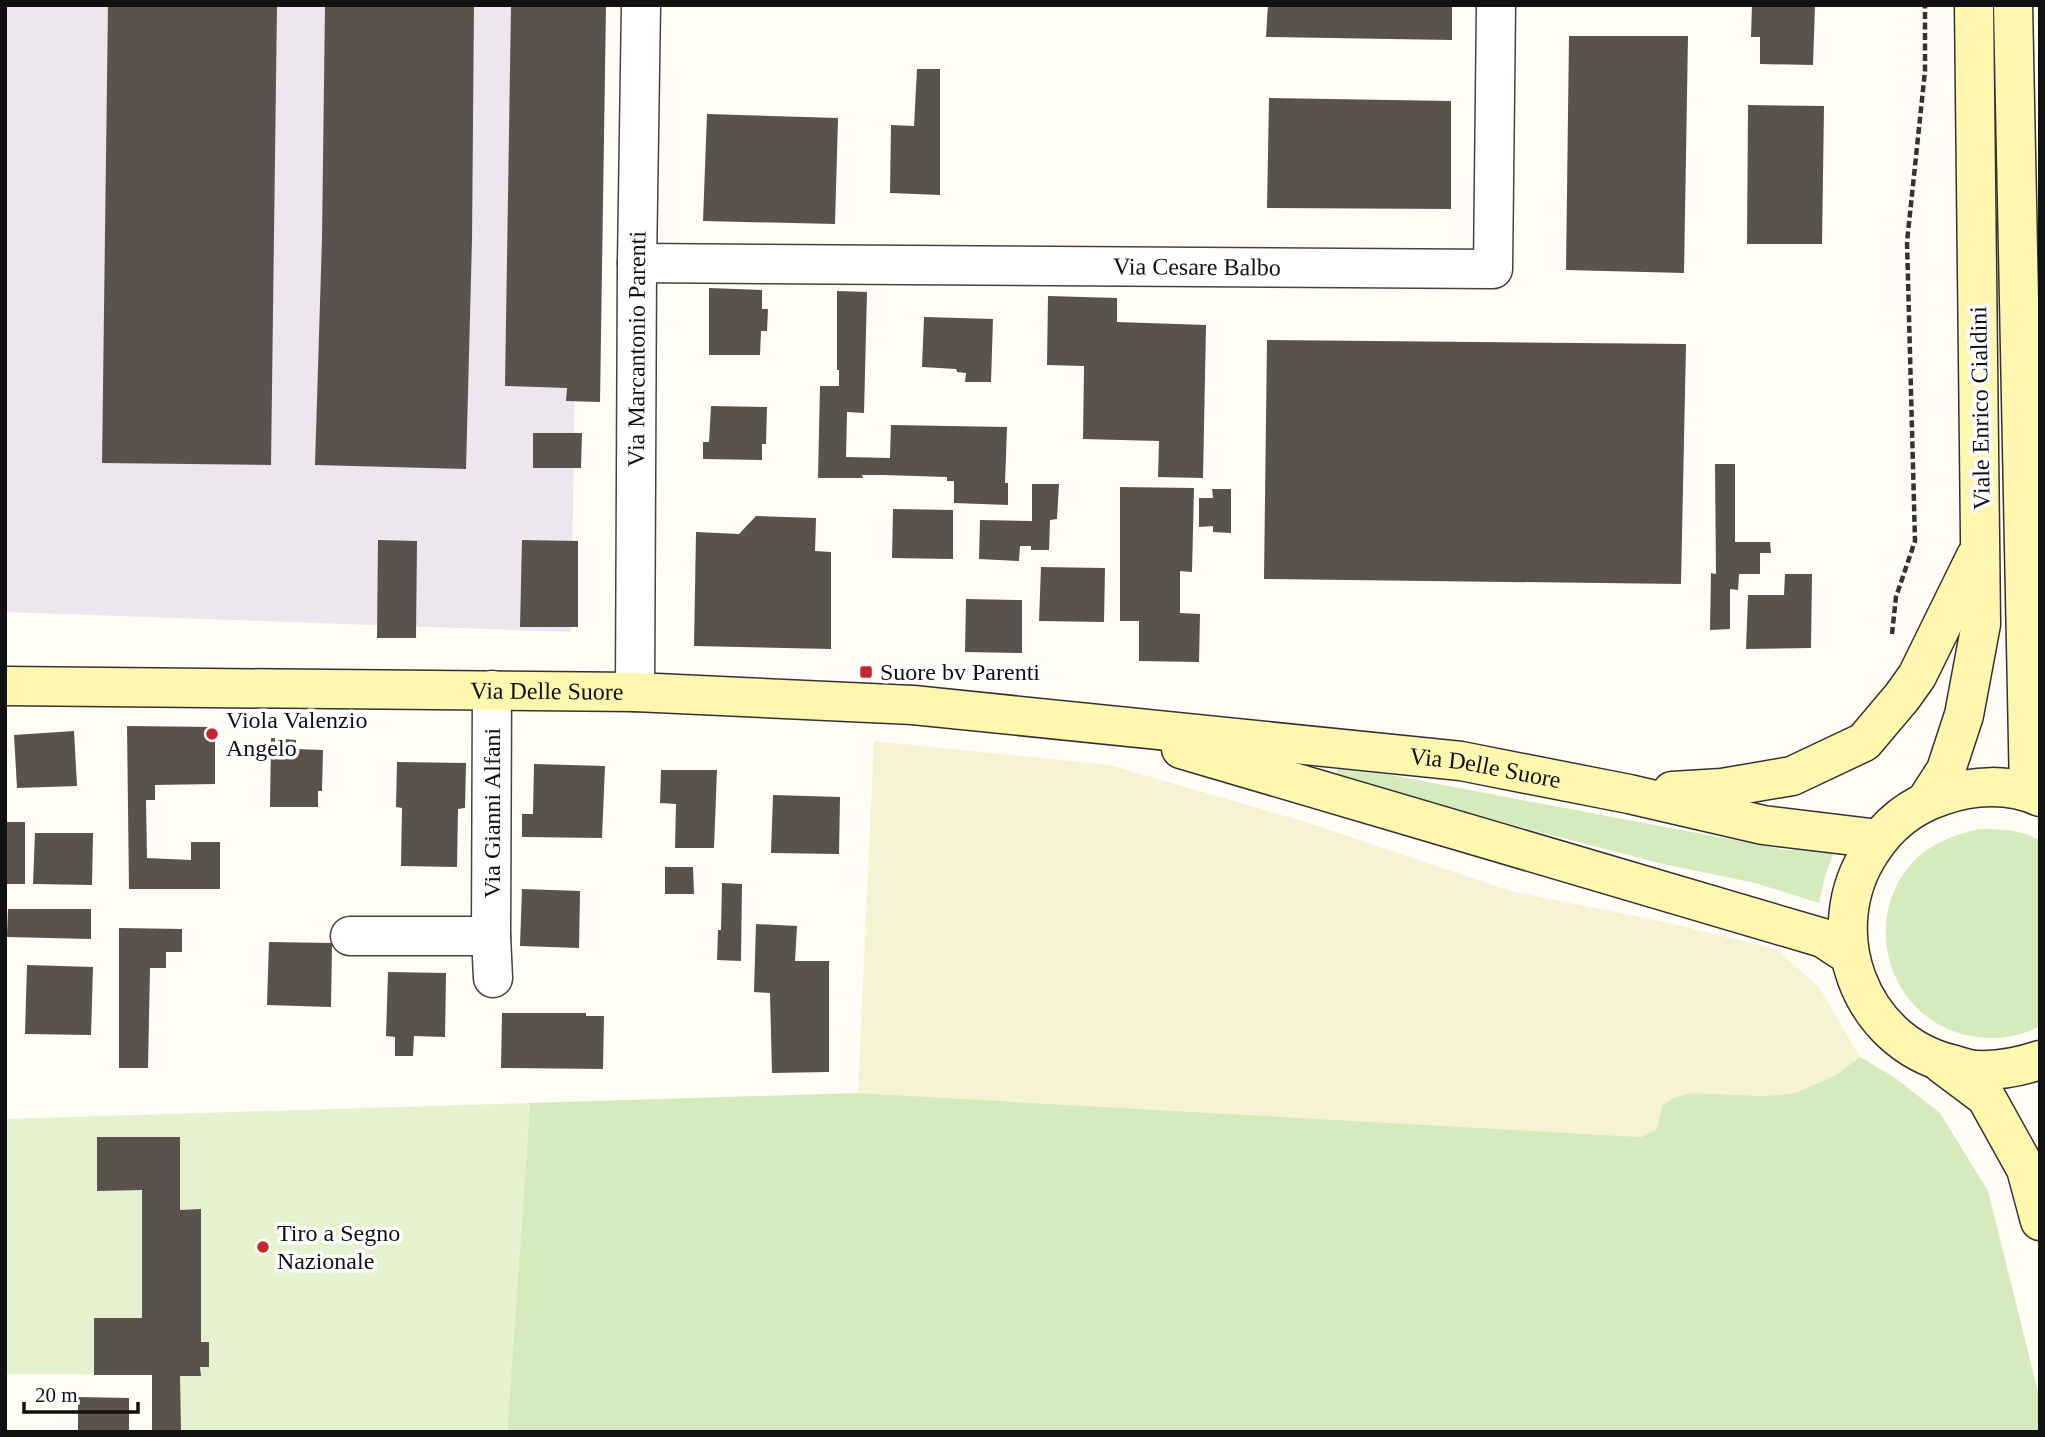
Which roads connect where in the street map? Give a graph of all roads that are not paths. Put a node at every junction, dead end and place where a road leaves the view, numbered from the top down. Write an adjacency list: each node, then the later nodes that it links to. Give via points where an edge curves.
1 (640, 5): 5 (street, Via Marcantonio Parenti)
2 (1496, 5): 5 (street, Via Cesare Balbo, via 1493,269)
3 (1974, 5): 6 (street, Viale Enrico Cialdini)
4 (2013, 5): 7 (street, Viale Enrico Cialdini)
5 (637, 263): 11 (street, Via Marcantonio Parenti)
6 (1982, 545): 13 (street, via 1917,676 1864,742 1792,776 1722,789); 15 (street, Viale Enrico Cialdini, via 1981,624 1965,715 1946,770)
7 (2024, 563): 8 (street); 14 (street, Viale Enrico Cialdini)
8 (2040, 622)
9 (5, 685): 10 (street, Via Delle Suore)
10 (492, 690): 11 (street, Via Delle Suore); 18 (street, Via Gianni Alfani)
11 (635, 692): 12 (street, Via Delle Suore, via 913,705)
12 (1088, 721): 13 (street, Via Delle Suore, via 1461,761); 19 (street, Via Delle Suore, via 1823,938)
13 (1629, 794): 16 (street, Via Delle Suore, via 1763,825)
14 (2034, 794): 15 (street, via 1994,786 1959,790)
15 (1926, 801): 16 (street)
16 (1879, 839): 19 (street, via 1865,859 1852,894)
17 (350, 936): 18 (street)
18 (491, 936): 20 (street, Via Gianni Alfani)
19 (1849, 955): 22 (street, via 1871,1008 1912,1048)
20 (493, 978)
21 (2040, 1060): 22 (street, via 2015,1068 1976,1070)
22 (1938, 1061): 23 (street, via 1986,1097 2026,1169)
23 (2040, 1221)

